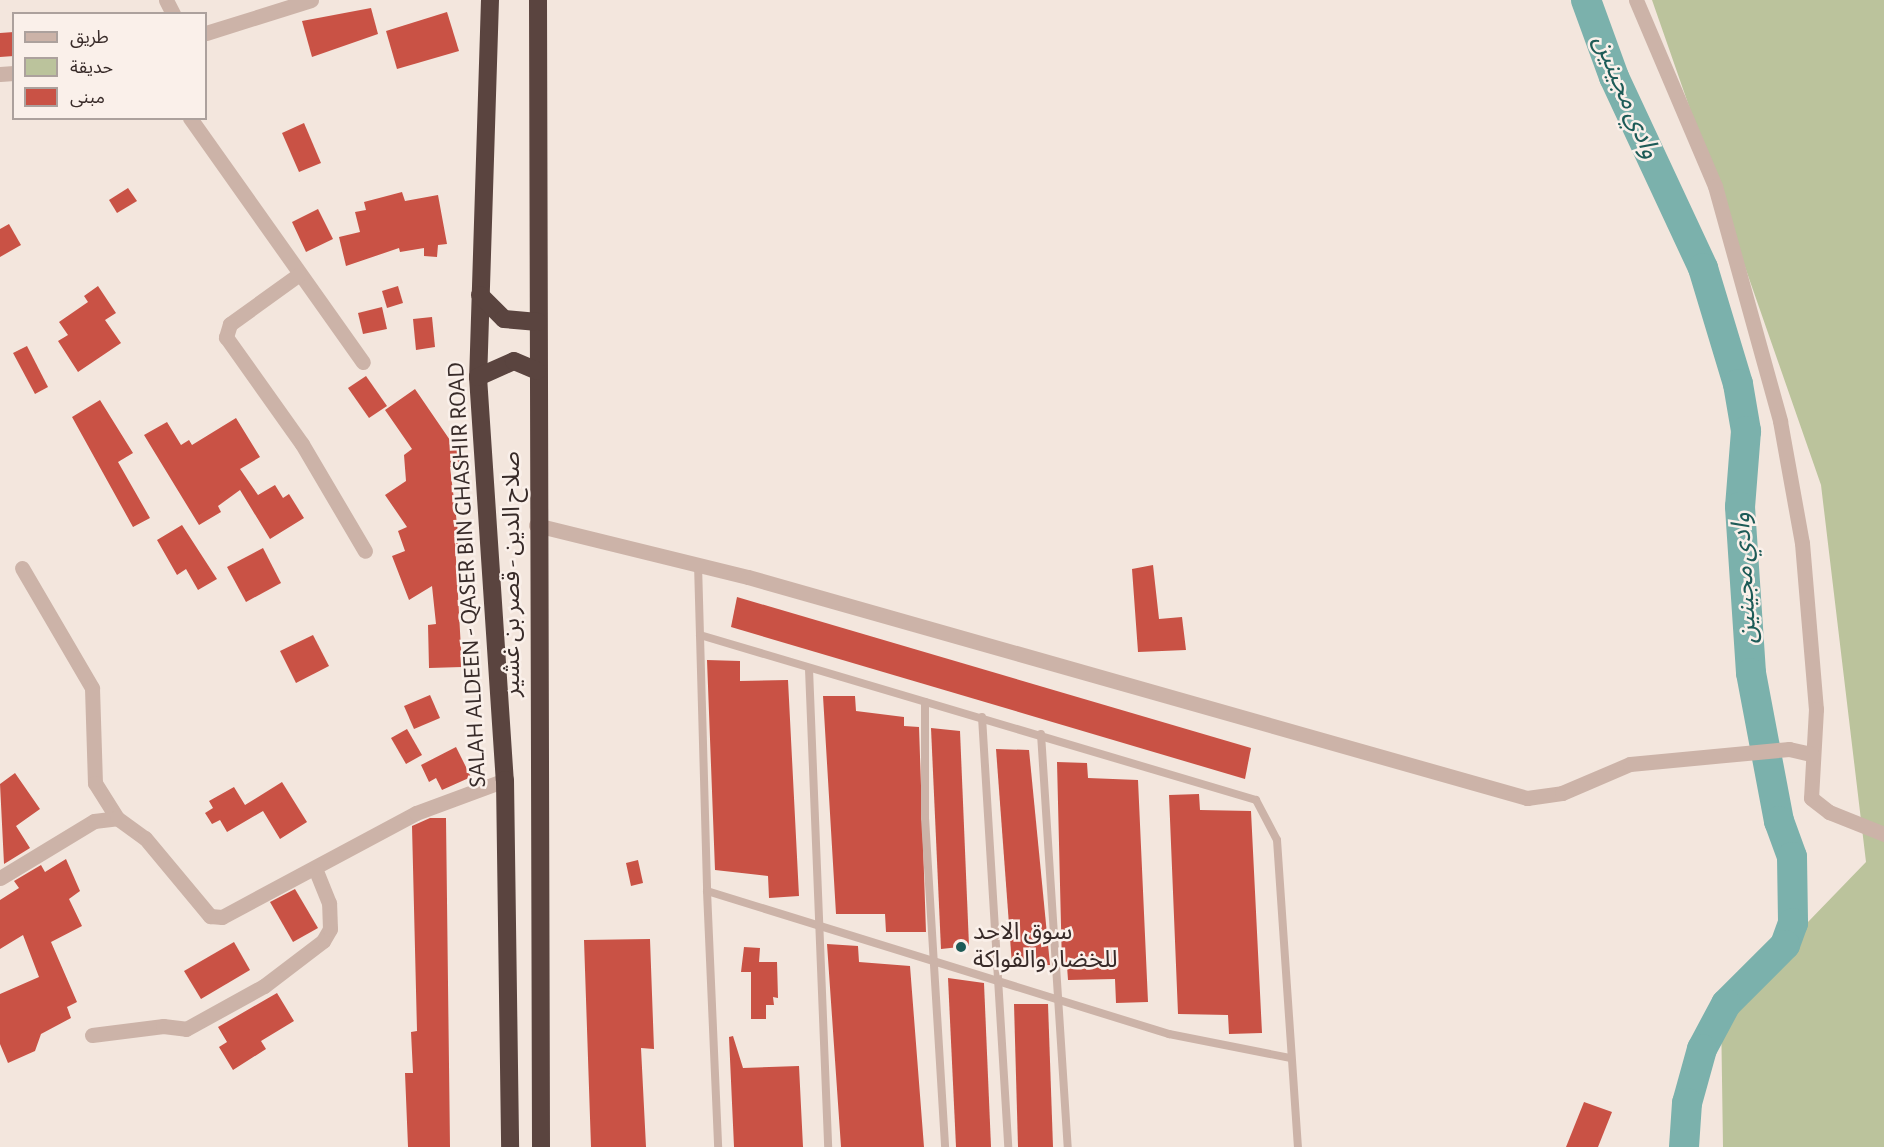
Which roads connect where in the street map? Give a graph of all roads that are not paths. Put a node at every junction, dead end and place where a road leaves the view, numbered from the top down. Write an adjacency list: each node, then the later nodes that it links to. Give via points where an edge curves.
1 (311, 0): 5 (street)
2 (490, 0): 8 (highway, SALAH ALDEEN - QASER BIN GHASHIR ROAD)
3 (538, 0): 9 (highway, صلاح الدين - قصر بن غشير)
4 (1636, 0): 22 (street, via 1715,186 1780,421 1802,543 1816,709)
5 (207, 33)
6 (190, 120): 7 (street)
7 (298, 275): 10 (street); 14 (street, via 230,324 226,337 302,444)
8 (480, 295): 9 (highway, via 504,319); 12 (highway, SALAH ALDEEN - QASER BIN GHASHIR ROAD)
9 (538, 322): 11 (highway, صلاح الدين - قصر بن غشير)
10 (363, 362)
11 (537, 371): 12 (highway, via 514,361); 13 (highway, صلاح الدين - قصر بن غشير)
12 (478, 376): 23 (highway, SALAH ALDEEN - QASER BIN GHASHIR ROAD)
13 (536, 525): 15 (street); 36 (highway, صلاح الدين - قصر بن غشير)
14 (365, 551)
15 (698, 563): 17 (lane); 22 (street, via 1527,798 1562,794 1630,764 1772,755 1790,749)
16 (22, 568): 24 (street, via 92,688 95,783)
17 (700, 634): 18 (lane); 28 (lane)
18 (809, 669): 19 (lane); 29 (lane)
19 (925, 702): 20 (lane); 30 (lane)
20 (982, 717): 21 (lane); 31 (lane)
21 (1041, 734): 32 (lane); 34 (lane, via 1256,800 1277,840)
22 (1811, 754): 25 (street, via 1811,798 1817,805)
23 (505, 780): 26 (street, via 416,813); 35 (highway, SALAH ALDEEN - QASER BIN GHASHIR ROAD)
24 (117, 818): 26 (street, via 145,838 214,918); 27 (street, via 94,821)
25 (1884, 834)
26 (316, 870): 33 (street, via 329,903 330,929 323,942 264,986 186,1029 163,1026)
27 (0, 878)
28 (707, 891): 29 (lane); 37 (lane)
29 (821, 922): 30 (lane); 38 (lane)
30 (932, 957): 31 (lane); 39 (lane)
31 (997, 976): 32 (lane); 40 (lane)
32 (1061, 1000): 34 (lane, via 1169,1034); 41 (lane)
33 (92, 1035)
34 (1290, 1058): 42 (lane)
35 (510, 1147)
36 (541, 1147)
37 (718, 1147)
38 (828, 1147)
39 (945, 1147)
40 (1008, 1147)
41 (1068, 1147)
42 (1298, 1147)

